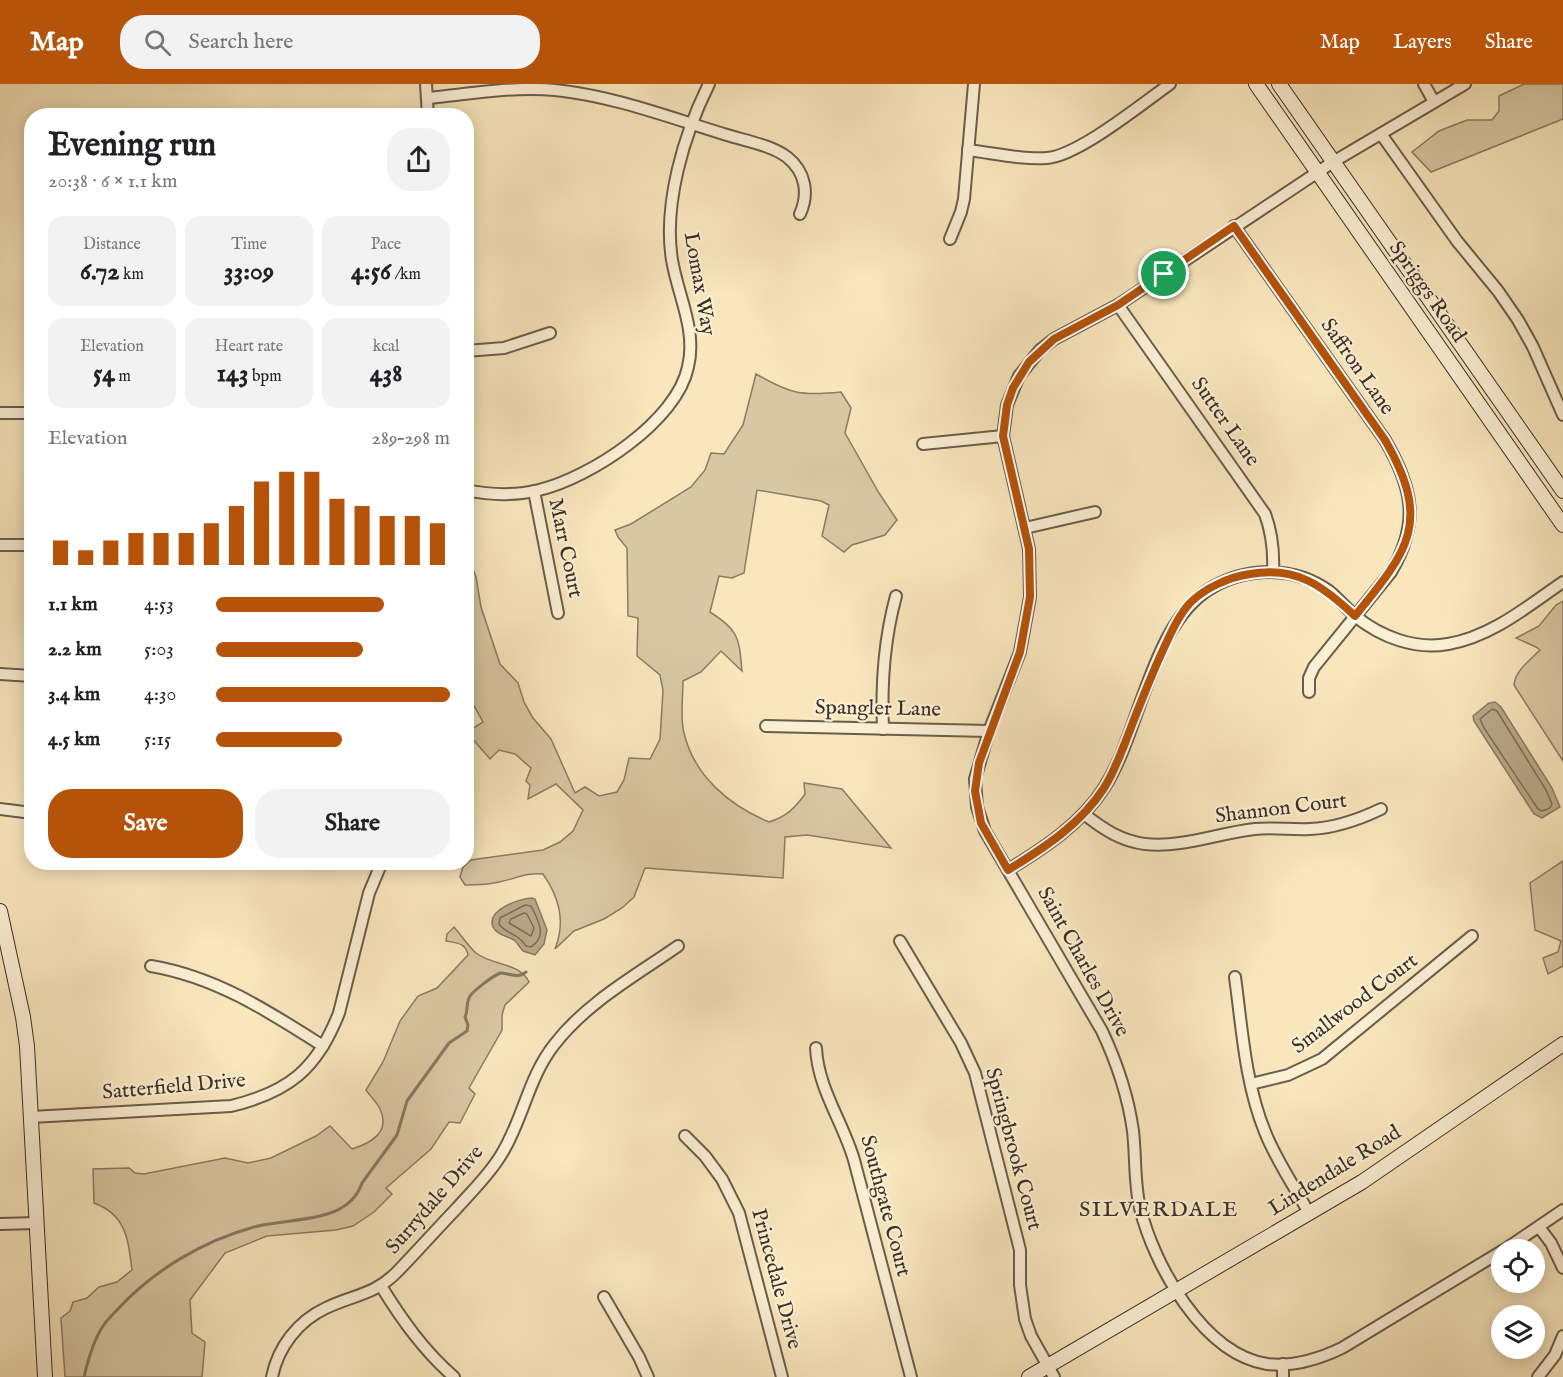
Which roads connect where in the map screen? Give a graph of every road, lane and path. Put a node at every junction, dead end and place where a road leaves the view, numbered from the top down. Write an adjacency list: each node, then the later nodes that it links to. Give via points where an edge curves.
1 (426, 84): 9 (street)
2 (709, 84): 12 (street, Lomax Way)
3 (974, 84): 14 (street)
4 (1170, 84): 14 (street, via 1084,144 1059,156 1048,159)
5 (1256, 84): 16 (street, Spriggs Road)
6 (1279, 84): 15 (street, Spriggs Road)
7 (1424, 84): 10 (street)
8 (1465, 84): 10 (street, Saint Charles Drive)
9 (428, 98): 11 (street); 12 (street, via 554,90 611,100)
10 (1434, 102): 13 (street, Saint Charles Drive)
11 (428, 108)
12 (692, 124): 17 (street, via 789,158 805,187); 29 (street, Lomax Way, via 673,194 669,232 691,338 684,381 665,410 621,447 582,473)
13 (1381, 134): 15 (street, Saint Charles Drive); 25 (street, via 1518,321)
14 (968, 150): 19 (street, via 961,212)
15 (1333, 162): 16 (street, Saint Charles Drive); 30 (street, Spriggs Road)
16 (1318, 172): 18 (street, Saint Charles Drive); 32 (street, Spriggs Road)
17 (800, 214)
18 (1234, 226): 20 (street, Saint Charles Drive); 40 (street, Saffron Lane, via 1385,440 1406,483 1411,514 1406,542 1391,572)
19 (950, 239)
20 (1118, 305): 26 (street, Saint Charles Drive, via 1054,339 1029,362 1007,405); 36 (street, Sutter Lane, via 1265,514 1271,531)
21 (550, 333): 22 (street, via 504,348)
22 (474, 350)
23 (0, 413): 24 (street)
24 (24, 413)
25 (1563, 415)
26 (1003, 436): 27 (street); 33 (street, Saint Charles Drive)
27 (923, 444)
28 (474, 491): 29 (street, Lomax Way)
29 (534, 491): 39 (street, Marr Court)
30 (1563, 491)
31 (1095, 512): 33 (street)
32 (1563, 525)
33 (1025, 528): 46 (street, Saint Charles Drive, via 1031,573 1026,624 1011,680)
34 (0, 545): 35 (street)
35 (24, 545)
36 (1274, 572): 40 (street, via 1315,583); 50 (street, via 1229,580 1212,587 1189,605 1168,639 1110,777)
37 (1563, 582): 40 (street, via 1483,634 1448,644 1403,642)
38 (896, 596): 45 (street, via 882,680)
39 (558, 613)
40 (1355, 616): 43 (street, Saffron Lane, via 1314,667)
41 (0, 674): 42 (street)
42 (24, 676)
43 (1309, 692)
44 (766, 726): 45 (street, Spangler Lane)
45 (882, 729): 46 (street, Spangler Lane)
46 (989, 731): 52 (street, Saint Charles Drive, via 975,778 977,807 985,831)
47 (0, 809): 49 (street)
48 (1381, 809): 50 (street, Shannon Court, via 1327,828 1254,829 1161,845 1114,835)
49 (24, 812)
50 (1084, 814): 52 (street)
51 (379, 870): 60 (street, Satterfield Drive, via 369,893 339,1013)
52 (1008, 870): 74 (street, Saint Charles Drive, via 1113,1056 1129,1107 1140,1208 1149,1236)
53 (0, 911): 63 (street, via 23,1017)
54 (1472, 936): 62 (street, Smallwood Court, via 1322,1059 1293,1074)
55 (900, 941): 78 (street, Springbrook Court, via 975,1073 1020,1250 1025,1319)
56 (678, 946): 73 (street, Surrydale Drive, via 592,1007 555,1043 536,1074 500,1157)
57 (151, 966): 60 (street, via 219,985)
58 (1235, 976): 62 (street)
59 (1563, 1045): 66 (street, Lindendale Road, via 1362,1182)
60 (323, 1046): 63 (street, Satterfield Drive, via 290,1083 255,1100 220,1107)
61 (816, 1048): 84 (street, Southgate Court, via 818,1074 855,1160)
62 (1251, 1084): 66 (street, via 1264,1131)
63 (31, 1117): 67 (street)
64 (685, 1136): 83 (street, Princedale Drive, via 722,1179 739,1213)
65 (1563, 1210): 69 (street, Saint Charles Drive)
66 (1309, 1213): 74 (street, Lindendale Road)
67 (36, 1223): 68 (street); 79 (street)
68 (0, 1224)
69 (1539, 1227): 70 (street, Saint Charles Drive); 72 (street)
70 (1520, 1239)
71 (1491, 1257): 77 (street, Saint Charles Drive, via 1342,1348 1314,1359)
72 (1563, 1268)
73 (381, 1286): 80 (street, Surrydale Drive, via 311,1316 279,1352); 81 (street, via 417,1339)
74 (1177, 1291): 77 (street, Saint Charles Drive, via 1196,1318 1222,1343 1257,1361); 78 (street, Lindendale Road)
75 (604, 1297): 82 (street)
76 (1563, 1336): 87 (street, via 1555,1355)
77 (1283, 1364): 86 (street)
78 (1051, 1372): 85 (street, Lindendale Road)
79 (45, 1377)
80 (272, 1377)
81 (454, 1377)
82 (648, 1377)
83 (782, 1377)
84 (911, 1377)
85 (1029, 1377)
86 (1283, 1377)
87 (1538, 1377)

